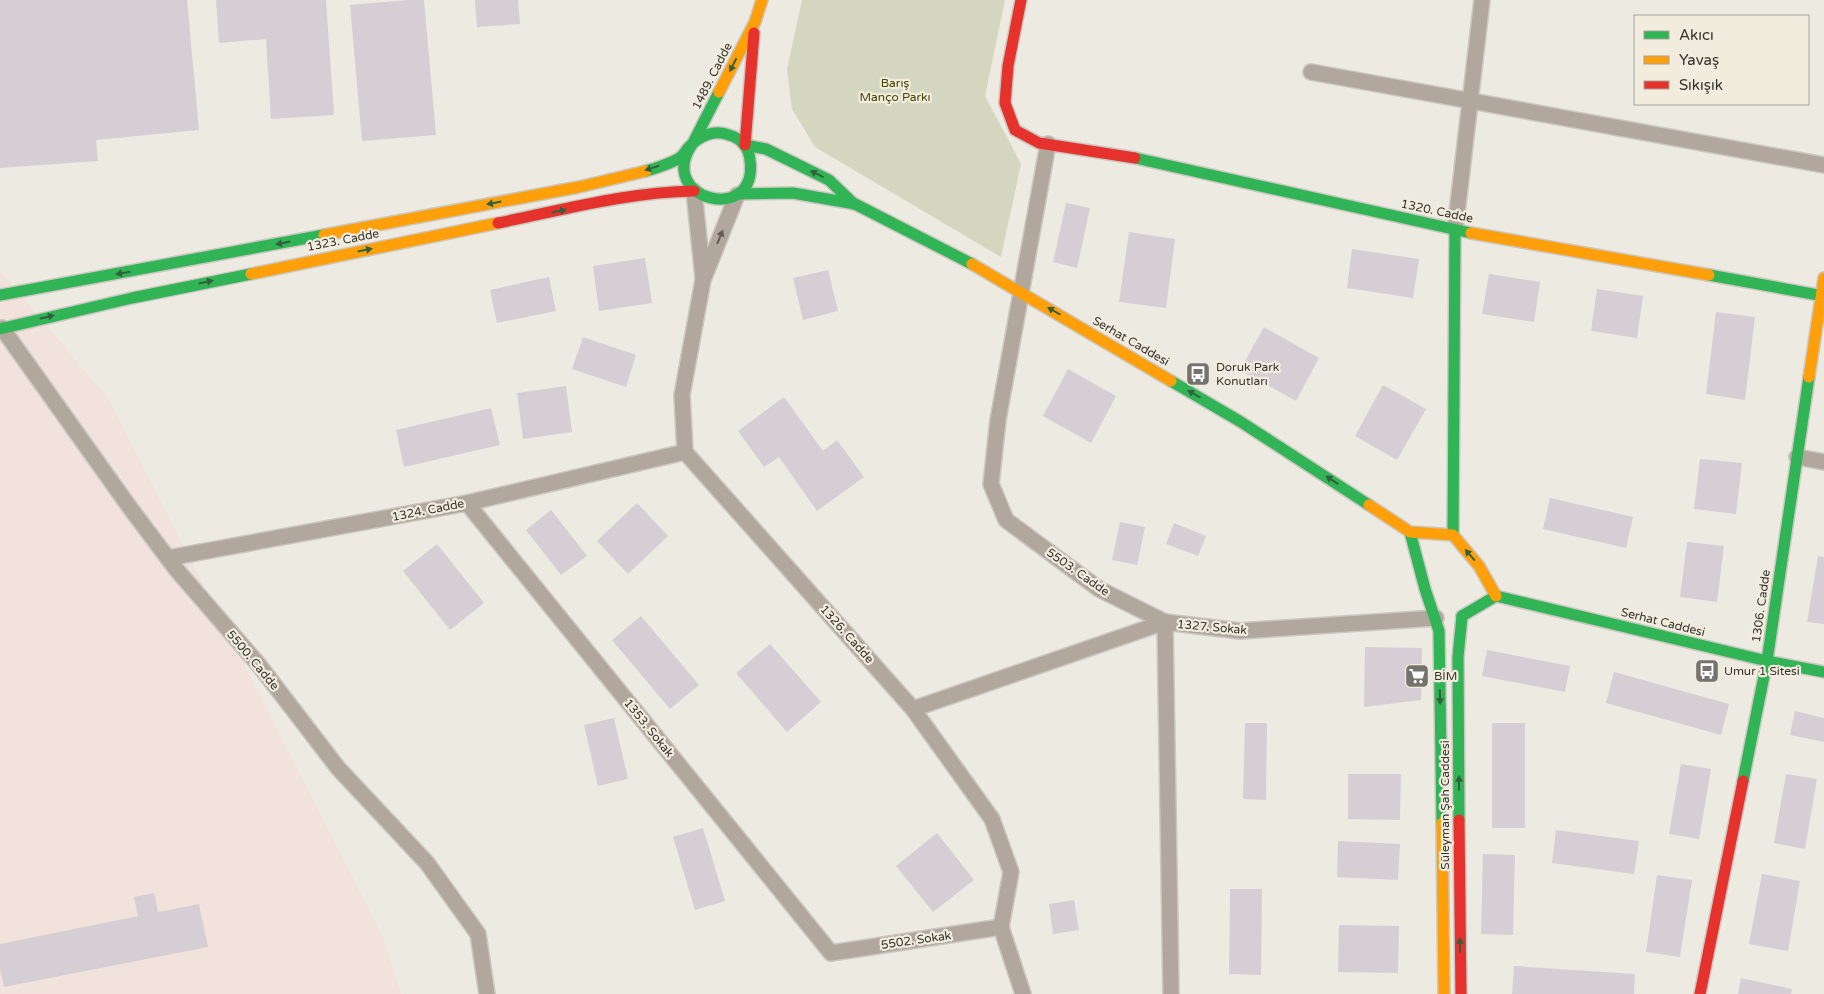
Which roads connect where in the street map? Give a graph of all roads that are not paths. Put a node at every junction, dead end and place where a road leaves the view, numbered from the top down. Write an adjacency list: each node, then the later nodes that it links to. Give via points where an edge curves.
1 (762, 0): 4 (main road, 1489. Cadde)
2 (1021, 0): 8 (main road, 1320. Cadde, via 1004,103 1015,130 1038,143)
3 (1482, 0): 6 (street)
4 (755, 22): 7 (main road, 1489. Cadde, one-way to 7); 9 (main road, 1489. Cadde)
5 (1311, 72): 6 (street)
6 (1469, 101): 10 (street); 14 (street)
7 (692, 143): 9 (main road, via 709,133 719,132 738,138); 11 (main road, via 684,164 686,178); 18 (main road, one-way to 18, via 679,158 635,174 587,185)
8 (1048, 144): 14 (main road, 1320. Cadde, via 1136,158); 17 (street, 5503. Cadde)
9 (745, 145): 12 (main road, via 752,167 745,186); 13 (main road, one-way to 9, via 829,180 766,149)
10 (1824, 166)
11 (694, 190): 12 (main road, via 704,198 715,200); 16 (street); 20 (main road, 1323. Cadde, one-way to 11, via 608,200 662,191)
12 (737, 194): 13 (main road, via 792,193); 16 (street, one-way to 12)
13 (854, 204): 17 (main road, Serhat Caddesi)
14 (1454, 230): 19 (main road, 1320. Cadde); 26 (main road)
15 (1824, 278): 19 (main road, 1306. Cadde)
16 (703, 280): 21 (street, via 682,395)
17 (1020, 291): 25 (main road, Serhat Caddesi, one-way to 17, via 1241,422); 31 (street, 5503. Cadde, via 998,420 991,484 1006,520 1099,589)
18 (0, 295)
19 (1823, 296): 22 (main road, 1306. Cadde)
20 (1, 328): 27 (street, 5500. Cadde)
21 (685, 452): 24 (street, 1324. Cadde); 35 (street, 1326. Cadde)
22 (1798, 457): 23 (street); 33 (main road, 1306. Cadde)
23 (1824, 462)
24 (466, 503): 27 (street, 1324. Cadde); 37 (street, 1353. Sokak)
25 (1410, 532): 26 (main road, Serhat Caddesi); 28 (main road)
26 (1453, 536): 29 (main road, one-way to 26, via 1479,566)
27 (168, 558): 38 (street, 5500. Cadde, via 259,665 338,768 427,863 478,934)
28 (1425, 589): 30 (main road); 32 (main road, Süleyman Şah Caddesi)
29 (1496, 596): 33 (main road, Serhat Caddesi); 42 (main road, Süleyman Şah Caddesi, one-way to 29, via 1458,614)
30 (1440, 600)
31 (1165, 622): 32 (street, 1327. Sokak, via 1240,631); 35 (street, 1327. Sokak); 40 (street)
32 (1438, 625): 41 (main road, Süleyman Şah Caddesi, one-way to 41)
33 (1767, 661): 34 (main road, Serhat Caddesi); 43 (main road, 1306. Cadde)
34 (1824, 672)
35 (913, 709): 36 (street, 1326. Cadde, via 992,819 1011,872)
36 (1001, 927): 37 (street, 5502. Sokak); 39 (street, 1326. Cadde)
37 (831, 952)
38 (487, 994)
39 (1023, 994)
40 (1171, 994)
41 (1444, 994)
42 (1461, 994)
43 (1700, 994)

